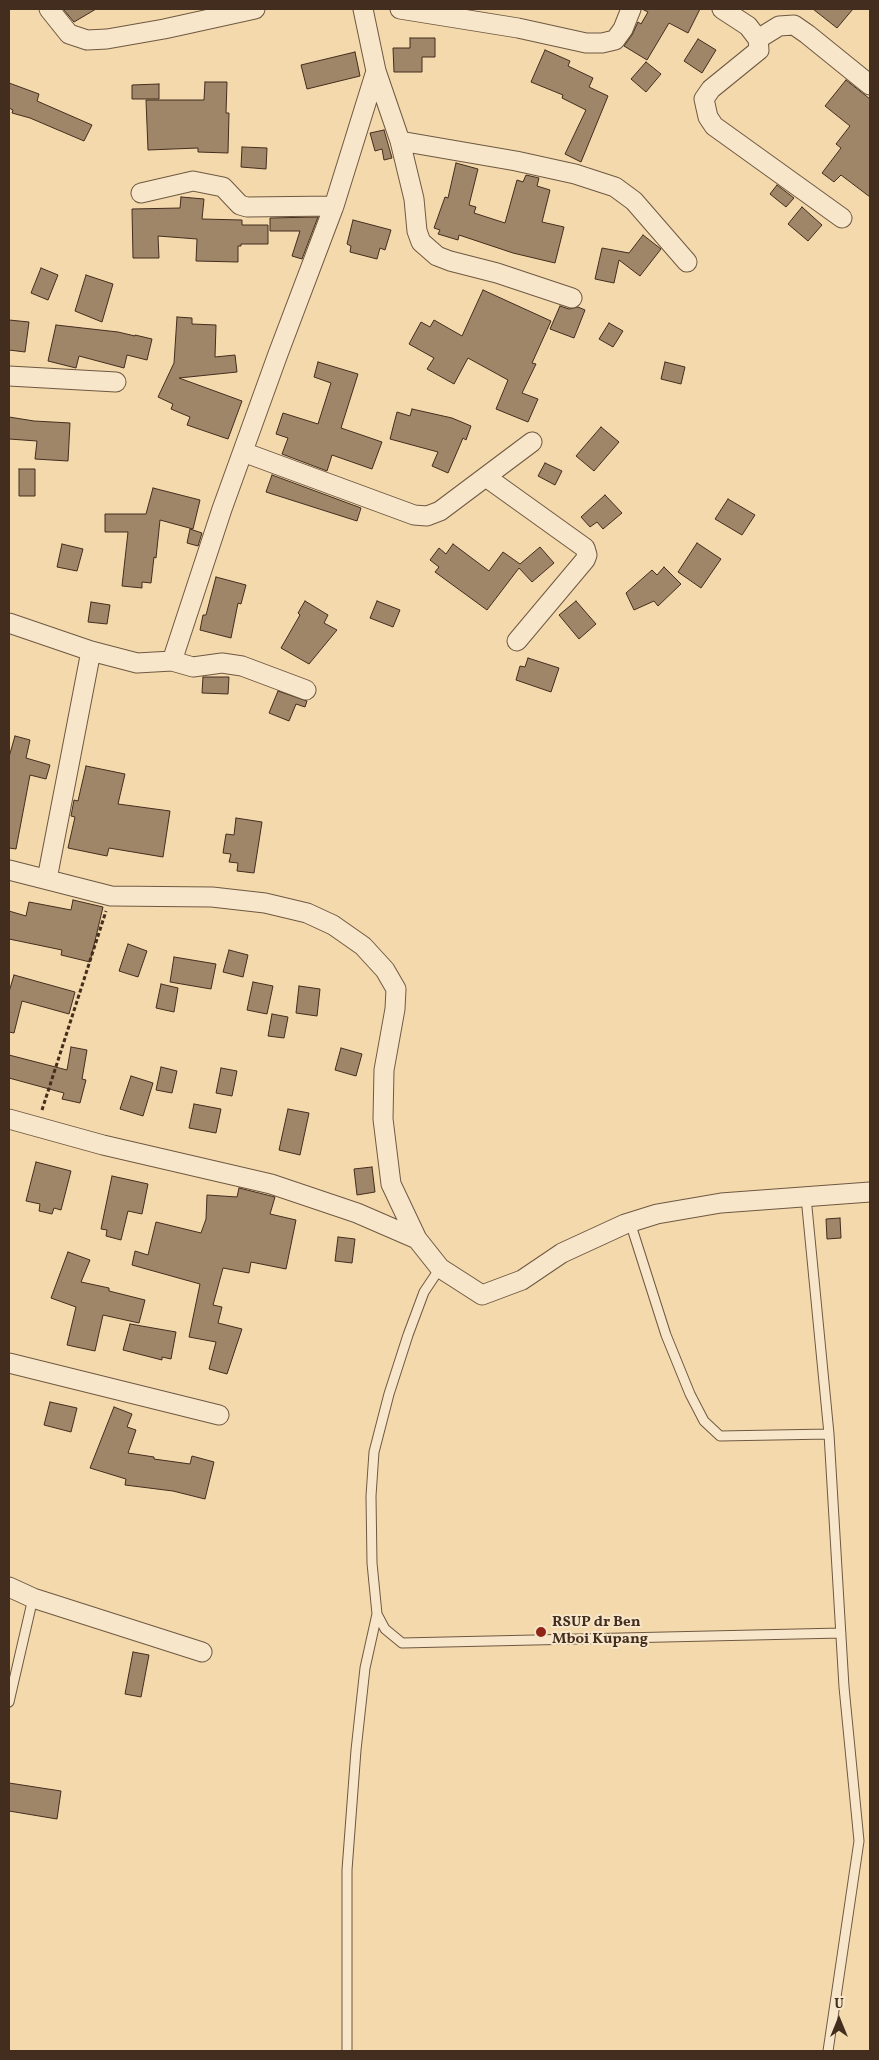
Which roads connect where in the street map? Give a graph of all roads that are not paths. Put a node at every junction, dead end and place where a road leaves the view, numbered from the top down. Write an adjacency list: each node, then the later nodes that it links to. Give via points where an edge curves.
1 (49, 9): 2 (street, via 69,34 87,40 164,29)
2 (255, 9)
3 (363, 9): 8 (street)
4 (400, 9): 5 (street, via 602,44 615,40)
5 (631, 9)
6 (722, 9): 7 (street, via 748,26)
7 (758, 39): 9 (street, via 779,26 794,25); 13 (street, via 759,50 710,90 704,99 708,117 714,126)
8 (376, 71): 10 (street); 12 (street)
9 (870, 85)
10 (400, 141): 14 (street, via 516,161 615,187 634,201); 15 (street, via 421,242 437,256 450,261)
11 (141, 193): 12 (street, via 193,181 223,187 247,208)
12 (334, 206): 19 (street)
13 (842, 218)
14 (687, 262)
15 (572, 298)
16 (9, 376): 17 (street)
17 (116, 382)
18 (532, 442): 20 (street)
19 (243, 452): 20 (street, via 414,515 427,516 440,511); 24 (street)
20 (486, 477): 22 (street, via 584,548 588,555)
21 (9, 623): 23 (street)
22 (517, 641)
23 (91, 651): 24 (street, via 137,663); 27 (street)
24 (172, 661): 25 (street, via 193,667 222,663 242,666)
25 (306, 690)
26 (9, 870): 27 (street)
27 (47, 879): 32 (street, via 111,896 212,897 265,903 333,925 363,946 385,970 396,989 384,1070 383,1119 391,1184)
28 (9, 1119): 32 (street, via 270,1184 357,1213)
29 (870, 1192): 30 (street)
30 (806, 1197): 31 (street, via 721,1204 657,1214); 36 (lane)
31 (630, 1222): 33 (street, via 562,1253 522,1280 482,1295); 36 (lane, via 666,1335 704,1421 720,1436)
32 (417, 1239): 33 (street)
33 (440, 1268): 39 (lane, via 424,1292 408,1335 374,1452 372,1563)
34 (9, 1363): 35 (street)
35 (219, 1415)
36 (829, 1434): 40 (lane)
37 (9, 1587): 38 (street)
38 (33, 1598): 41 (street); 42 (lane)
39 (377, 1614): 40 (lane, via 385,1629 402,1643); 43 (lane, via 365,1668 348,1861)
40 (841, 1633): 44 (lane, via 859,1841)
41 (202, 1652)
42 (9, 1702)
43 (347, 2051)
44 (828, 2051)

